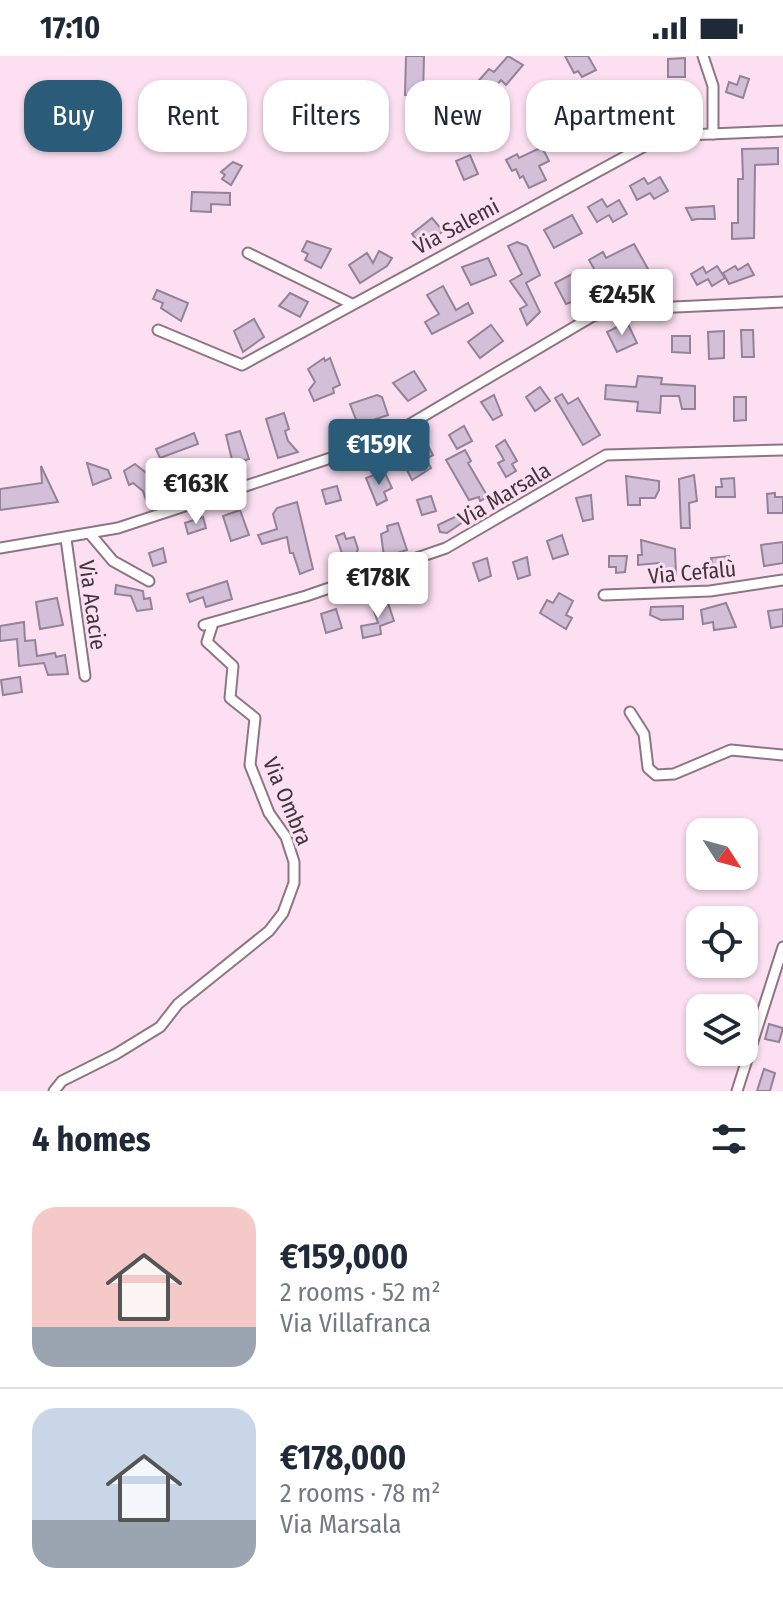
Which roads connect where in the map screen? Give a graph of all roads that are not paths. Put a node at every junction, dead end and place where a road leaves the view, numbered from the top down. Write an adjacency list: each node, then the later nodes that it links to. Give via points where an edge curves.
1 (703, 56): 3 (street, via 713,86)
2 (783, 131): 3 (street, Via Salemi)
3 (713, 134): 6 (street, Via Salemi, via 663,136)
4 (248, 253): 6 (street)
5 (783, 302): 9 (street, via 610,310 370,444)
6 (352, 304): 7 (street, Via Salemi, via 242,365)
7 (158, 330)
8 (783, 450): 15 (street, Via Marsala, via 606,455 446,548)
9 (91, 535): 10 (street); 13 (street, via 113,561)
10 (66, 539): 11 (street); 16 (street, Via Acacie)
11 (0, 548)
12 (783, 580): 14 (street, Via Cefalù, via 710,591)
13 (149, 581)
14 (604, 595)
15 (208, 624): 20 (street, Via Ombra, via 207,642 233,666 230,698 255,718 250,765 274,825 291,847 295,871 290,896 277,924 178,1004 160,1027 62,1081)
16 (85, 676)
17 (630, 712): 18 (street, via 644,734 648,768 656,775 674,774 731,750)
18 (783, 755)
19 (783, 947): 21 (street)
20 (54, 1091)
21 (737, 1091)

